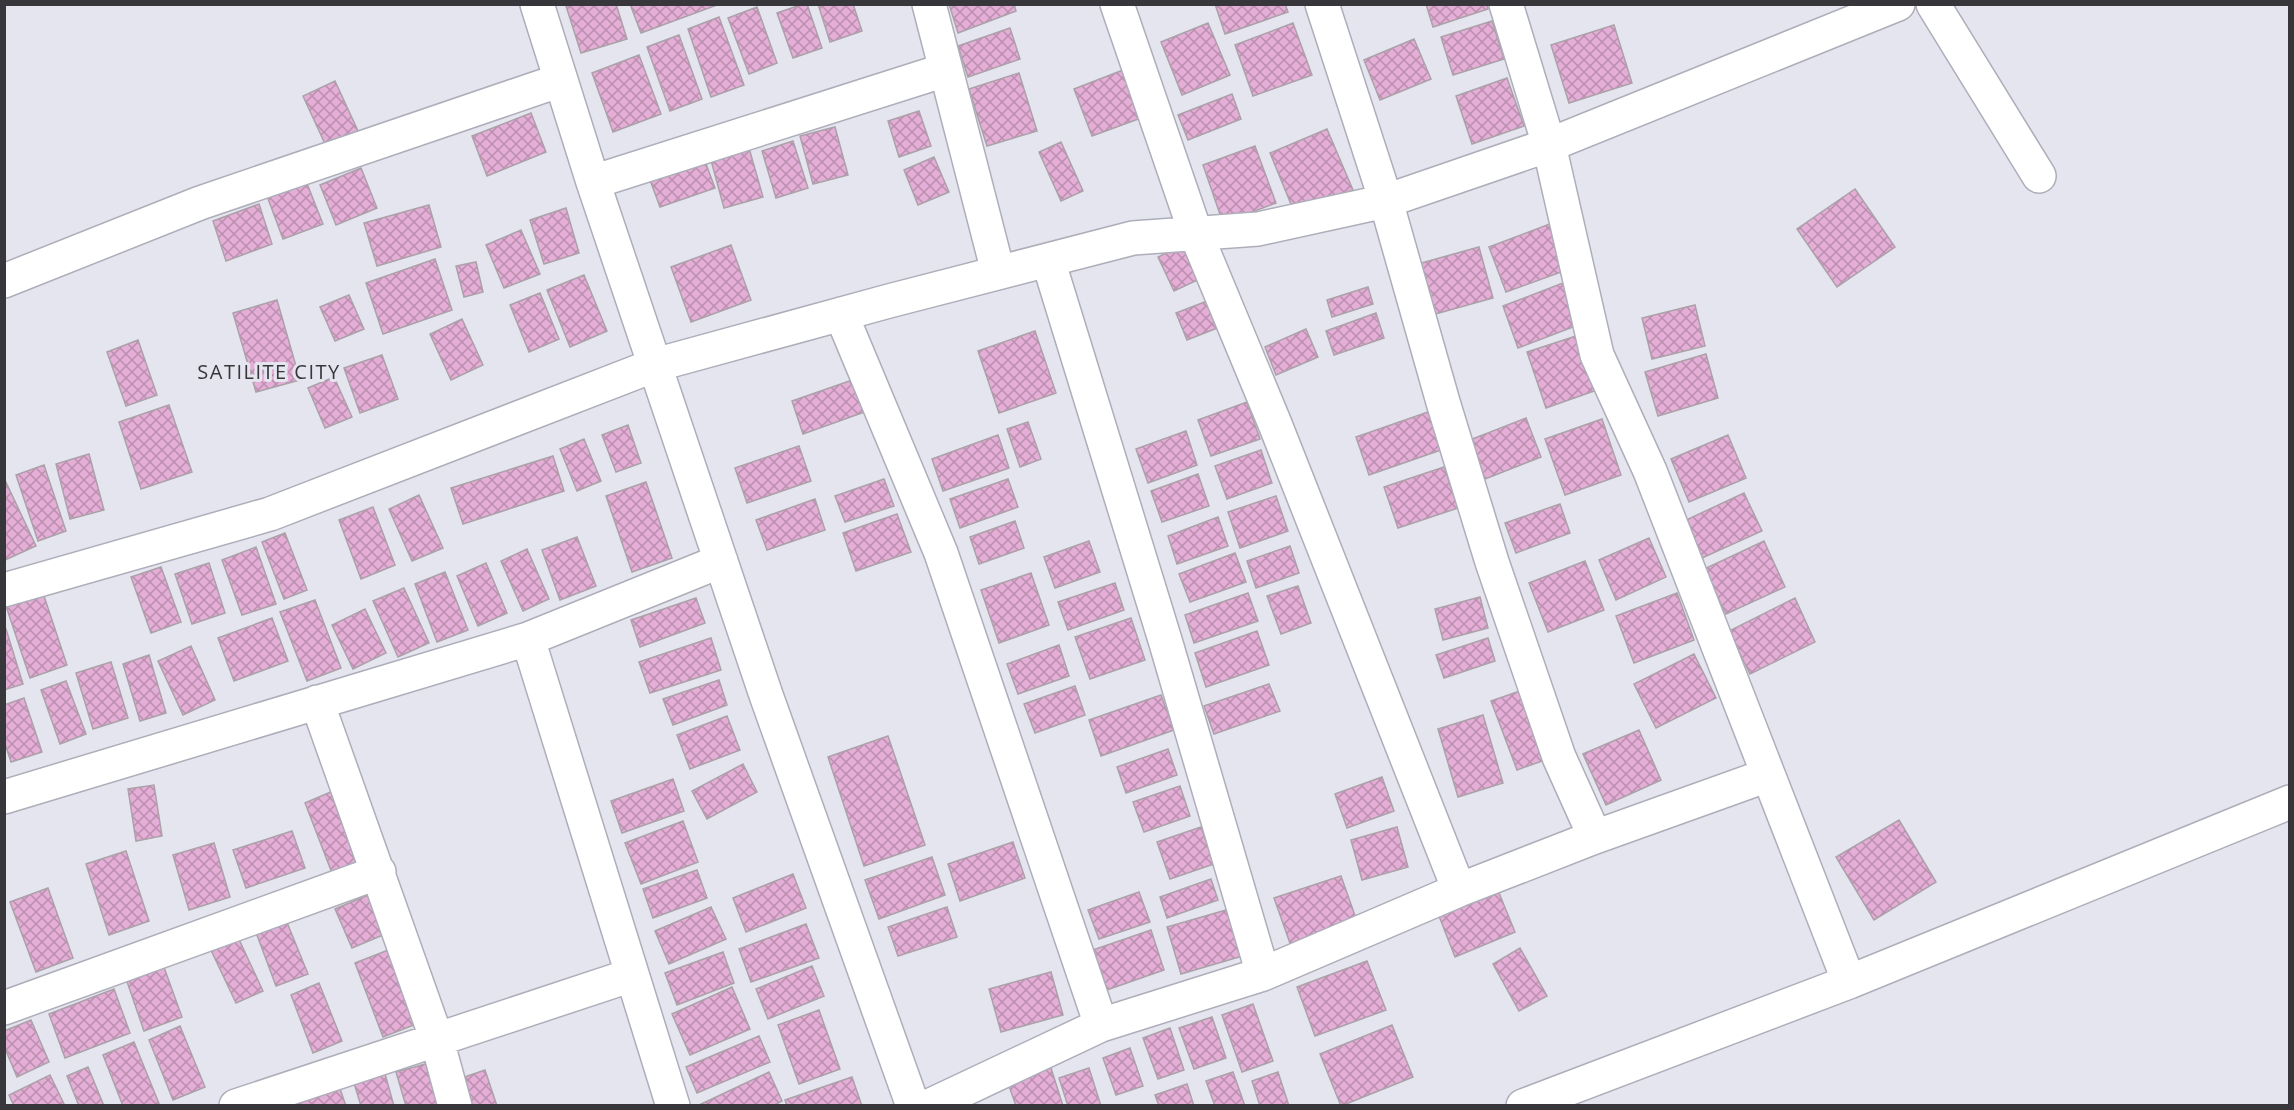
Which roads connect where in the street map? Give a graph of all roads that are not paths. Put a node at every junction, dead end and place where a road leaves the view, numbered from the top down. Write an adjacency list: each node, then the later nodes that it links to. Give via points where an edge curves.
1 (537, 4): 9 (street)
2 (929, 4): 8 (street)
3 (1117, 4): 14 (street)
4 (1322, 4): 13 (street)
5 (1506, 4): 10 (street)
6 (1898, 4): 10 (street)
7 (1933, 4): 11 (street)
8 (945, 70): 12 (street); 16 (street)
9 (561, 80): 12 (street); 17 (street, via 200,203)
10 (1549, 145): 13 (street); 24 (street, via 1598,355 1650,471)
11 (2039, 176)
12 (593, 183): 19 (street)
13 (1386, 201): 14 (street, via 1258,230); 27 (street, via 1492,562 1559,757)
14 (1197, 234): 15 (street, via 1133,238); 29 (street)
15 (1048, 260): 16 (street); 30 (street)
16 (998, 272): 18 (street)
17 (4, 281)
18 (841, 314): 19 (street); 34 (street, via 941,553)
19 (655, 365): 20 (street); 21 (street, via 270,514)
20 (721, 561): 22 (street); 39 (street)
21 (4, 590)
22 (528, 639): 23 (street); 31 (street)
23 (318, 702): 25 (street); 28 (street)
24 (1768, 775): 27 (street); 32 (street)
25 (4, 796)
26 (2289, 802): 32 (street)
27 (1595, 837): 29 (street)
28 (379, 872): 33 (street); 35 (street)
29 (1459, 890): 30 (street)
30 (1263, 974): 34 (street)
31 (632, 975): 35 (street); 38 (street)
32 (1849, 982): 41 (street)
33 (4, 1008)
34 (1101, 1025): 40 (street)
35 (437, 1040): 36 (street); 37 (street)
36 (236, 1106)
37 (455, 1106)
38 (673, 1106)
39 (913, 1106)
40 (928, 1106)
41 (1523, 1106)

